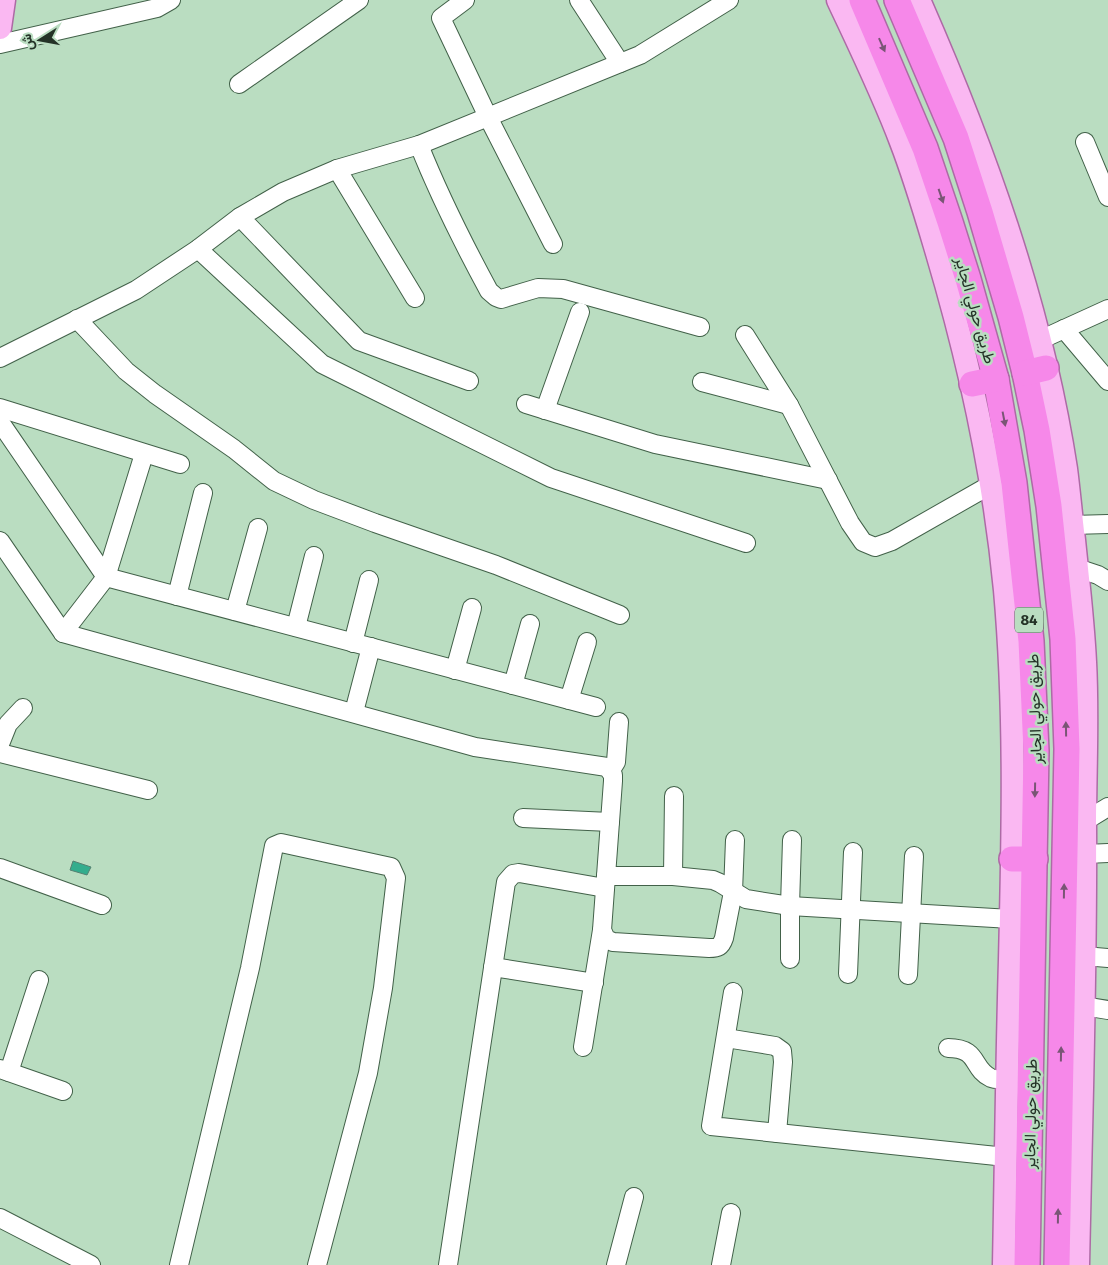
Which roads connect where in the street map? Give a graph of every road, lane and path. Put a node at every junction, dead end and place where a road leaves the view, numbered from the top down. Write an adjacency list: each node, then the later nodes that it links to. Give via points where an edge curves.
1 (4, 0): 11 (main road)
2 (171, 0): 12 (street, via 157,8)
3 (360, 0): 14 (street)
4 (465, 0): 15 (street, via 440,18)
5 (579, 0): 13 (street)
6 (730, 0): 13 (street, via 640,55)
7 (838, 0): 35 (main road, via 901,142 948,289)
8 (862, 0): 35 (highway, طريق حولي الجاير / 84, one-way to 35, via 925,148 965,269)
9 (897, 0): 32 (highway, طريق حولي الجاير / 84, via 956,138 998,273)
10 (919, 0): 30 (main road, via 973,131 1017,256)
11 (0, 28)
12 (0, 44)
13 (620, 63): 15 (street)
14 (240, 84)
15 (488, 117): 17 (street); 21 (street)
16 (1085, 142): 19 (street)
17 (419, 145): 18 (street); 27 (street, via 458,232 489,291 496,297 509,298 538,288 563,289)
18 (337, 169): 20 (street, via 283,192); 23 (street)
19 (1108, 197)
20 (240, 217): 22 (street); 33 (street, via 359,341)
21 (553, 244)
22 (198, 249): 26 (street, via 136,290); 53 (street, via 322,364 551,478)
23 (415, 298)
24 (1108, 309): 28 (street)
25 (580, 312): 40 (street)
26 (77, 319): 31 (street); 63 (street, via 126,371 274,481 314,500 496,565)
27 (700, 327)
28 (1064, 329): 30 (street); 36 (street)
29 (745, 335): 38 (street)
30 (1040, 340): 32 (main road)
31 (0, 358)
32 (1036, 371): 47 (highway, طريق حولي الجاير / 84, via 1037,430); 50 (main road, via 1066,469)
33 (469, 381)
34 (702, 382): 38 (street)
35 (984, 382): 45 (main road); 48 (highway, طريق حولي الجاير / 84, one-way to 48, via 1007,434)
36 (1108, 382)
37 (526, 404): 40 (street)
38 (789, 405): 44 (street)
39 (0, 408): 42 (street)
40 (545, 410): 44 (street, via 655,444)
41 (0, 422): 57 (street)
42 (144, 454): 43 (street); 57 (street)
43 (180, 464)
44 (828, 480): 45 (street, via 863,542 875,547 892,541)
45 (992, 484): 92 (main road, via 1005,588)
46 (203, 493): 60 (street)
47 (1049, 506): 48 (highway, via 1034,516); 55 (highway, طريق حولي الجاير / 84)
48 (1018, 509): 56 (highway, طريق حولي الجاير / 84)
49 (1108, 524): 50 (street)
50 (1072, 525): 55 (main road)
51 (258, 528): 62 (street)
52 (0, 541): 66 (street)
53 (746, 543)
54 (314, 556): 65 (street)
55 (1066, 569): 56 (highway, via 1040,563); 59 (street, via 1098,575); 84 (main road, via 1085,662); 112 (highway, طريق حولي الجاير / 84, one-way to 55, via 1063,639)
56 (1024, 572): 92 (highway, طريق حولي الجاير / 84, one-way to 92, via 1032,642 1035,715)
57 (106, 577): 60 (street); 66 (street)
58 (369, 580): 68 (street)
59 (1108, 581)
60 (177, 596): 62 (street)
61 (472, 608): 70 (street)
62 (236, 611): 65 (street)
63 (620, 615)
64 (530, 624): 71 (street)
65 (296, 628): 68 (street)
66 (63, 633): 75 (street)
67 (587, 642): 72 (street)
68 (353, 643): 69 (street)
69 (371, 648): 70 (street); 75 (street)
70 (455, 670): 71 (street)
71 (513, 685): 72 (street)
72 (570, 700): 73 (street)
73 (596, 707)
74 (23, 708): 77 (street, via 8,724)
75 (354, 712): 79 (street, via 475,747 602,765)
76 (619, 722): 79 (street, via 616,762)
77 (0, 744)
78 (0, 753): 80 (street)
79 (611, 770): 85 (street)
80 (148, 790)
81 (674, 796): 94 (street)
82 (1108, 807): 84 (street)
83 (523, 818): 85 (street)
84 (1085, 821): 90 (main road)
85 (610, 822): 95 (street)
86 (735, 840): 96 (street)
87 (792, 840): 98 (street)
88 (853, 852): 99 (street)
89 (1108, 853): 90 (street)
90 (1086, 854): 103 (main road)
91 (914, 856): 100 (street)
92 (1023, 859): 101 (main road); 132 (highway, طريق حولي الجاير / 84)
93 (0, 868): 97 (street)
94 (673, 876): 95 (street); 96 (street, via 713,880)
95 (606, 882): 102 (street); 106 (street, via 519,873 509,877)
96 (733, 892): 98 (street, via 755,902); 102 (street, via 719,948 613,942 606,939)
97 (102, 905)
98 (790, 906): 99 (street); 104 (street)
99 (851, 910): 100 (street); 107 (street)
100 (911, 913): 101 (street); 108 (street)
101 (1011, 919): 118 (main road)
102 (602, 930): 110 (street)
103 (1084, 956): 105 (street); 112 (main road)
104 (790, 958)
105 (1108, 958)
106 (493, 967): 110 (street); 128 (street)
107 (848, 974)
108 (908, 975)
109 (39, 980): 117 (street)
110 (594, 983): 115 (street)
111 (733, 992): 114 (street)
112 (1073, 1004): 113 (street); 133 (highway, طريق حولي الجاير / 84, one-way to 112); 134 (main road)
113 (1108, 1010)
114 (726, 1038): 120 (street, via 775,1046 782,1051); 120 (street, via 711,1126)
115 (583, 1047)
116 (948, 1048): 118 (street, via 969,1053 994,1079)
117 (5, 1071): 119 (street)
118 (1007, 1078): 121 (main road)
119 (63, 1091)
120 (777, 1133): 121 (street)
121 (1006, 1157): 131 (main road)
122 (634, 1197): 129 (street)
123 (731, 1213): 130 (street)
124 (0, 1218): 125 (street)
125 (91, 1265)
126 (179, 1265): 127 (street, via 250,968 274,846 281,843 391,868 396,878 383,988 368,1073)
127 (317, 1265)
128 (448, 1265)
129 (616, 1265)
130 (721, 1265)
131 (1004, 1265)
132 (1027, 1265)
133 (1057, 1265)
134 (1078, 1265)

